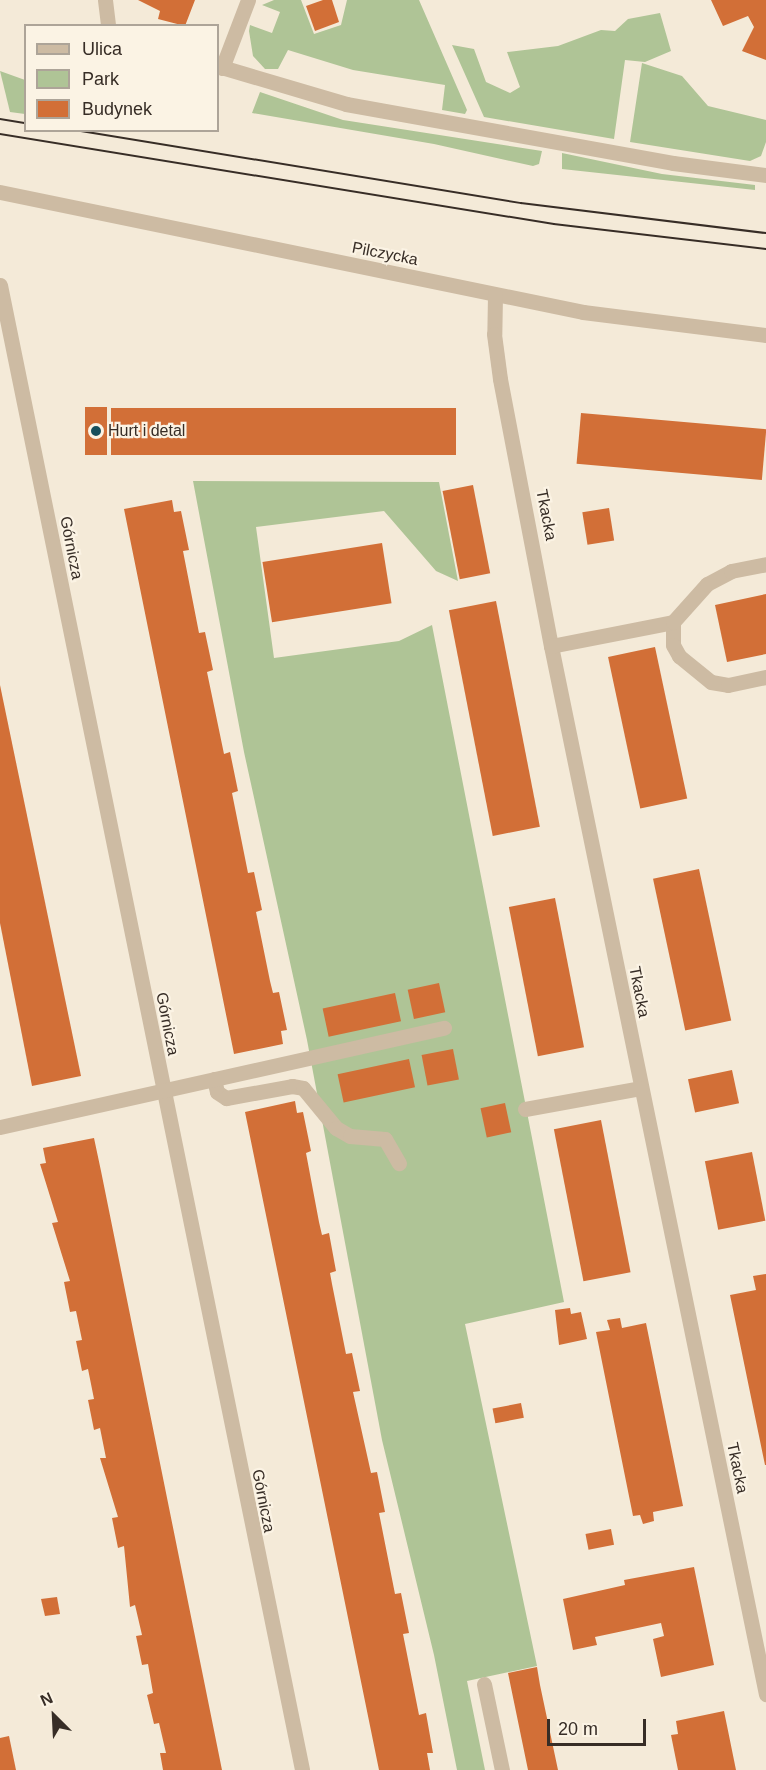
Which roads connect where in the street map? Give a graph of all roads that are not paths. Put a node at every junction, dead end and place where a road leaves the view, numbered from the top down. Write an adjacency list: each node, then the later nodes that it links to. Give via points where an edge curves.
1 (105, 0): 3 (street)
2 (248, 0): 4 (street)
3 (108, 24)
4 (220, 67): 5 (street, via 346,104 673,163)
5 (766, 175)
6 (0, 192): 8 (street, Pilczycka)
7 (0, 285): 10 (street, Górnicza)
8 (495, 294): 9 (street, Pilczycka, via 583,312); 13 (street, Tkacka, via 494,334 500,379)
9 (766, 335)
10 (6, 345): 18 (street, Górnicza)
11 (766, 564): 12 (street, via 731,571 707,584)
12 (673, 622): 13 (street); 14 (street, via 673,645 679,656 711,681 728,685)
13 (551, 646): 17 (street, Tkacka)
14 (766, 677)
15 (444, 1028): 16 (street)
16 (214, 1079): 18 (street); 21 (street, via 218,1092 226,1098 292,1086 303,1088 336,1128 350,1136 385,1139)
17 (640, 1088): 19 (street); 23 (street, Tkacka)
18 (163, 1091): 20 (street); 24 (street, Górnicza)
19 (525, 1109)
20 (0, 1126)
21 (399, 1163)
22 (484, 1684): 25 (street)
23 (766, 1694)
24 (302, 1770)
25 (502, 1770)

